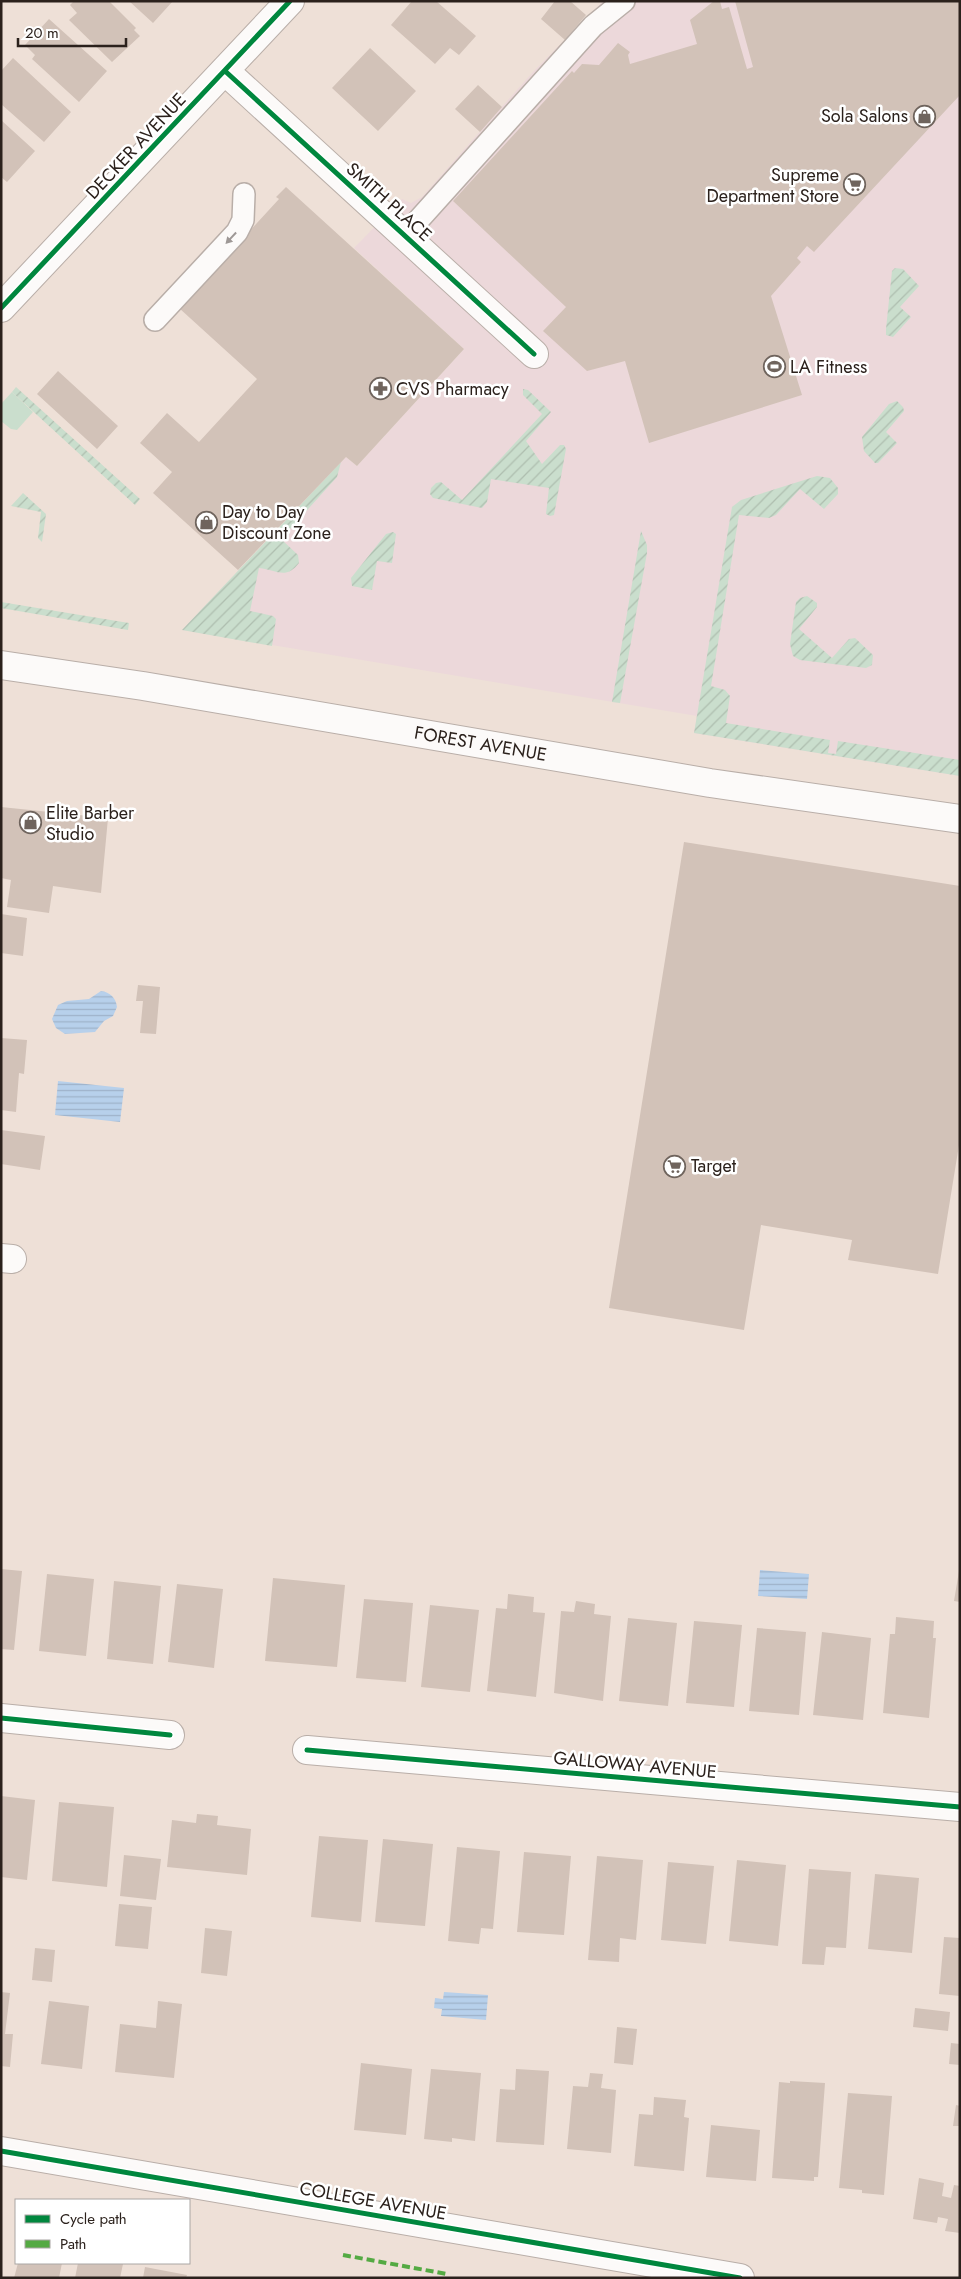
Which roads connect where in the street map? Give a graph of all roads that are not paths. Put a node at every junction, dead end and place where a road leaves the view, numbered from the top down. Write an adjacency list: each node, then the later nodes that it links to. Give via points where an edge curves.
1 (290, 1): 3 (street, DECKER AVENUE)
2 (624, 1): 5 (lane, via 592,26)
3 (226, 71): 5 (street, SMITH PLACE); 6 (street, DECKER AVENUE)
4 (244, 194): 7 (lane, one-way to 7, via 243,220 237,232)
5 (405, 235): 8 (street, SMITH PLACE)
6 (1, 308)
7 (155, 320)
8 (534, 354)
9 (1, 665): 10 (street, FOREST AVENUE, via 143,686 710,783)
10 (960, 819)
11 (1, 1718): 12 (street)
12 (170, 1735)
13 (307, 1750): 14 (street, GALLOWAY AVENUE)
14 (960, 1807)
15 (1, 2151): 16 (street, COLLEGE AVENUE)
16 (740, 2278)

